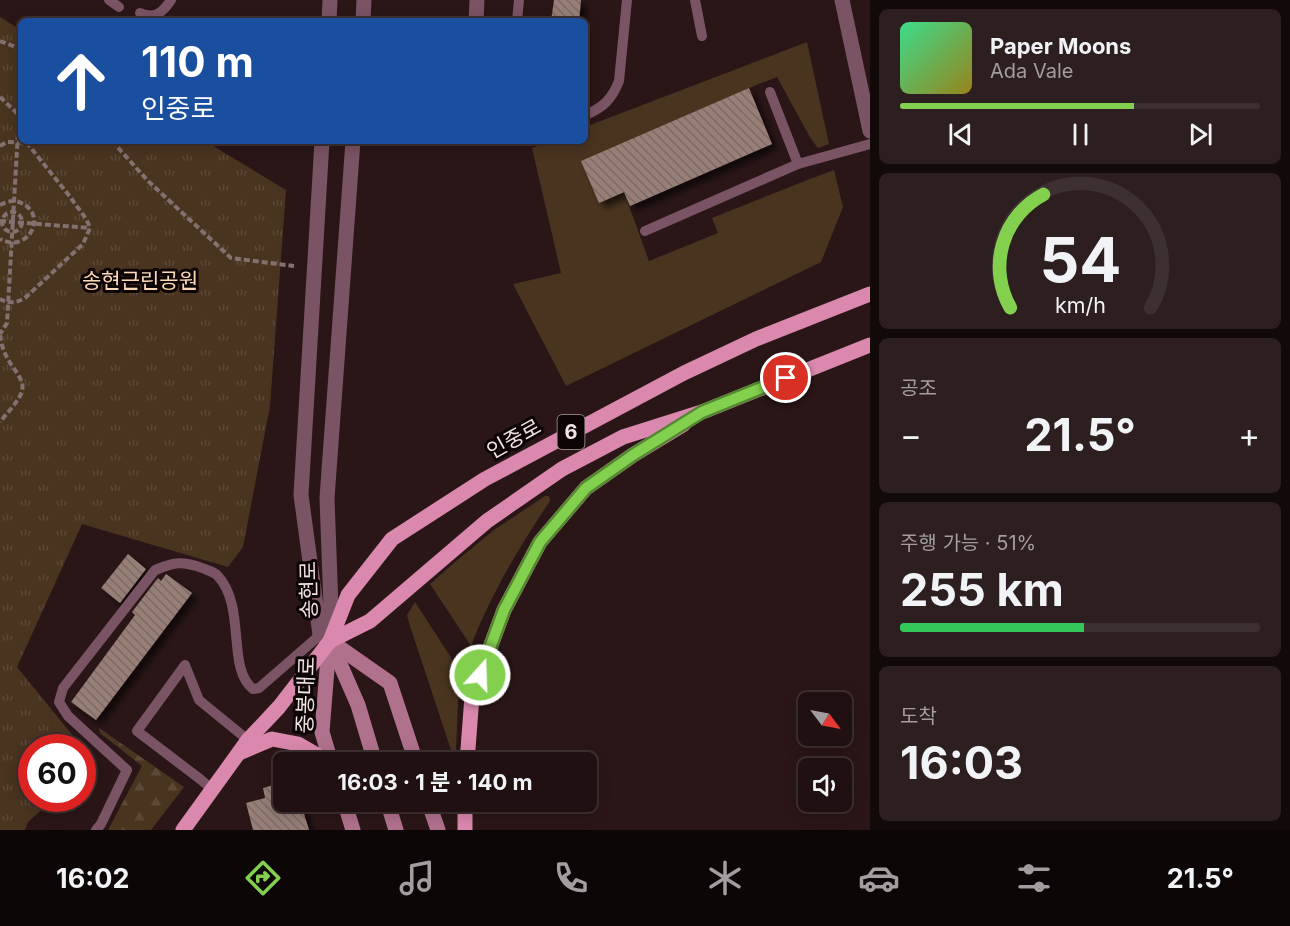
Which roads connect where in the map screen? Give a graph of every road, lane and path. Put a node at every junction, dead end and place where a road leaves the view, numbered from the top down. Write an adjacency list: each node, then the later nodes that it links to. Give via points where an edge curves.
1 (109, 0): 10 (lane)
2 (171, 0): 12 (lane)
3 (330, 0): 13 (street)
4 (364, 0): 14 (street)
5 (477, 0): 15 (street)
6 (519, 0): 16 (lane)
7 (627, 0): 23 (lane, via 619,81 606,104)
8 (695, 0): 17 (lane)
9 (842, 0): 24 (street)
10 (119, 7)
11 (140, 13): 12 (lane)
12 (162, 18)
13 (329, 18)
14 (363, 18)
15 (476, 18)
16 (517, 18)
17 (702, 36)
18 (0, 41): 19 (path)
19 (18, 49)
20 (770, 92): 33 (lane)
21 (0, 97): 22 (path)
22 (18, 113)
23 (588, 114)
24 (870, 131)
25 (18, 133): 26 (path)
26 (17, 142): 32 (path); 34 (path)
27 (28, 144): 41 (path, via 86,216)
28 (115, 144): 46 (path, via 148,181 231,258)
29 (322, 144): 54 (street, 송현로, via 301,495)
30 (353, 144): 54 (street, 송현로, via 327,498 331,608)
31 (870, 144): 33 (lane)
32 (0, 146)
33 (798, 165): 42 (lane)
34 (14, 201): 35 (path); 36 (path); 40 (path, via 31,211)
35 (0, 205)
36 (13, 212): 37 (path); 38 (path); 39 (path, via 19,214)
37 (1, 221): 38 (path); 43 (path, via 5,230)
38 (13, 222): 39 (path); 43 (path)
39 (23, 223): 40 (path); 43 (path)
40 (34, 224): 41 (path); 45 (path, via 29,236)
41 (90, 228): 49 (path, via 83,244 25,298)
42 (645, 231)
43 (12, 233): 45 (path)
44 (0, 239): 45 (path)
45 (11, 243): 49 (path)
46 (294, 266)
47 (870, 294): 54 (main road, 인중로 / 6, via 756,339 684,373 485,478 392,538 348,595)
48 (0, 299): 49 (path)
49 (8, 303): 50 (path, via 7,323)
50 (0, 334): 53 (path, via 8,360 22,383 22,392)
51 (870, 345): 52 (main road, 인중로 / 6)
52 (702, 412): 54 (main road, 인중로 / 6, via 623,437 562,470 487,521 370,621); 60 (main road, via 586,488 540,542 504,610 472,696)
53 (0, 422)
54 (325, 638): 55 (main road, 인중로 / 6, via 279,707); 57 (main road, 중봉대로, via 322,732); 58 (main road, via 358,705); 59 (main road, 중봉대로, via 390,683); 67 (lane, via 253,689 240,671 234,610 228,590 216,574 198,566 174,564 155,570 63,688 59,702 68,716 127,771)
55 (248, 740): 61 (main road, 인중로 / 6); 62 (lane, via 199,700 185,665 137,731)
56 (312, 752): 61 (main road, via 298,744 272,740)
57 (329, 752)
58 (372, 752)
59 (413, 752)
60 (468, 752)
61 (239, 753): 62 (main road, 인중로 / 6)
62 (213, 790): 68 (main road, 인중로 / 6)
63 (347, 812): 69 (main road)
64 (390, 812): 70 (main road)
65 (432, 812): 71 (main road)
66 (465, 812): 72 (main road)
67 (99, 828)
68 (183, 830)
69 (353, 830)
70 (396, 830)
71 (438, 830)
72 (465, 830)

